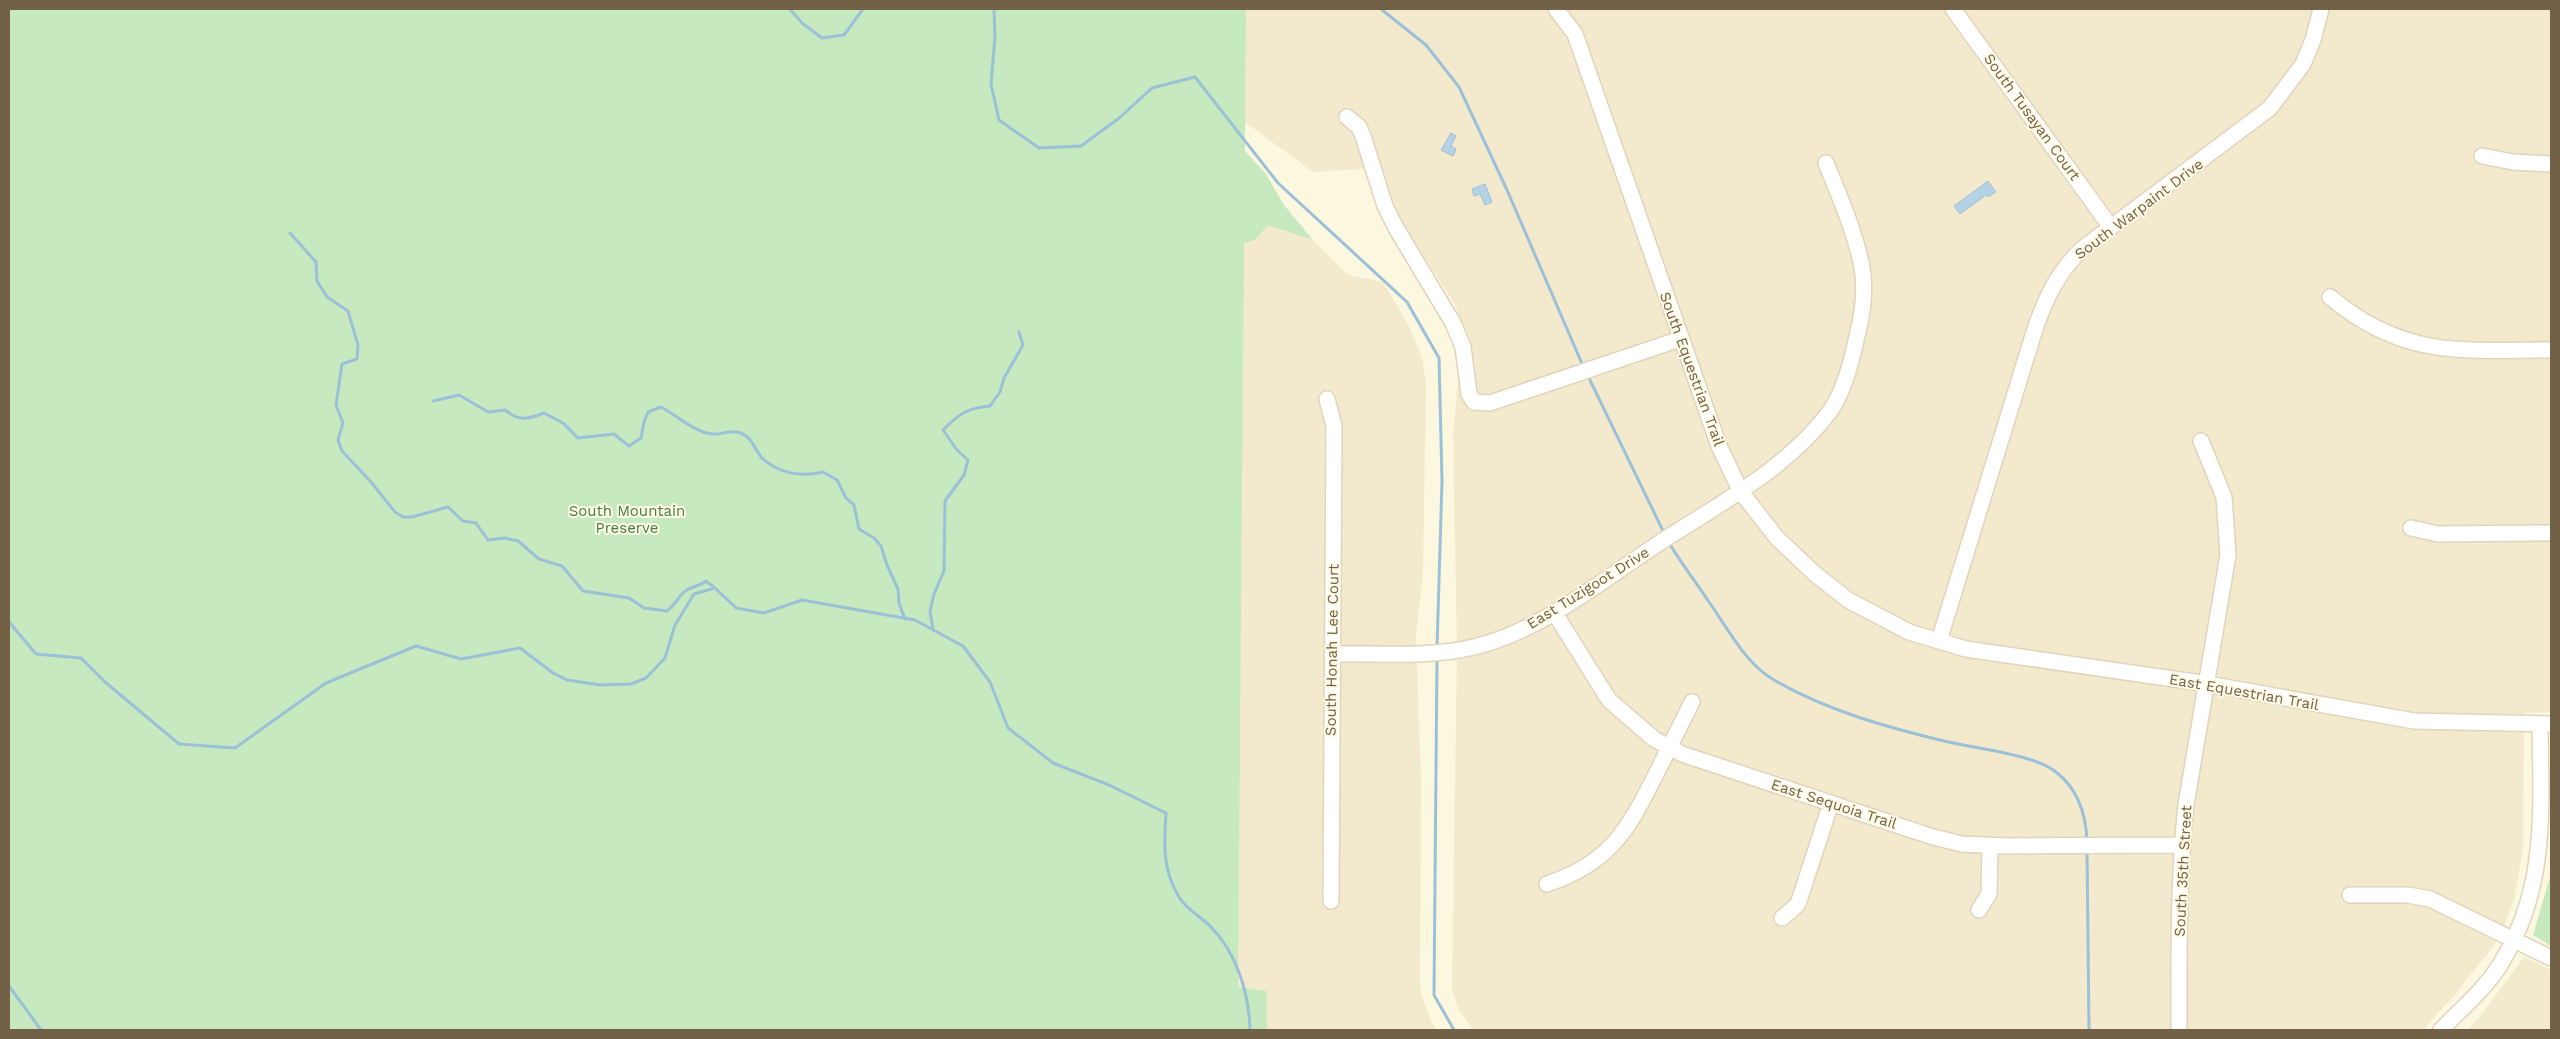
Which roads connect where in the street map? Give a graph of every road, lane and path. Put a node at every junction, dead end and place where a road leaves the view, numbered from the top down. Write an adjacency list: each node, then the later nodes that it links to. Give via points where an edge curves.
1 (1556, 9): 10 (street, South Equestrian Trail, via 1575,34)
2 (1954, 9): 8 (street, South Tusayan Court)
3 (2321, 9): 8 (street, South Warpaint Drive, via 2303,64 2270,108)
4 (1347, 117): 10 (street, via 1363,136 1385,206 1396,228 1453,323 1463,347 1471,400 1480,404 1490,403)
5 (2482, 156): 7 (street)
6 (1826, 163): 14 (street, East Tuzigoot Drive, via 1849,218 1862,264 1863,312 1851,363 1829,413 1791,454)
7 (2551, 164)
8 (2110, 226): 18 (street, South Warpaint Drive, via 2064,267 2042,310)
9 (2330, 297): 11 (street, via 2388,334 2421,345 2470,350)
10 (1680, 339): 14 (street, South Equestrian Trail, via 1719,446)
11 (2551, 350)
12 (1327, 399): 19 (street, South Honah Lee Court, via 1334,426)
13 (2201, 441): 20 (street, South 35th Street, via 2224,497 2228,555)
14 (1741, 492): 17 (street, East Tuzigoot Drive); 18 (street, South Equestrian Trail, via 1777,538 1848,600 1910,632)
15 (2411, 528): 16 (street, via 2438,534)
16 (2551, 533)
17 (1554, 612): 19 (street, East Tuzigoot Drive, via 1505,638 1473,647 1428,653); 23 (street, East Sequoia Trail, via 1610,700 1654,739)
18 (1939, 640): 20 (street, East Equestrian Trail, via 1966,649)
19 (1332, 654): 29 (street, South Honah Lee Court)
20 (2208, 684): 22 (street, East Equestrian Trail, via 2414,721); 26 (street, South 35th Street)
21 (1692, 702): 23 (street)
22 (2545, 724): 32 (street, via 2539,852 2529,904)
23 (1669, 747): 24 (street, East Sequoia Trail); 27 (street, via 1627,828 1610,848 1587,867)
24 (1831, 803): 25 (street, East Sequoia Trail, via 1933,838); 31 (street, via 1798,904)
25 (1990, 845): 26 (street, East Sequoia Trail); 30 (street, via 1989,894)
26 (2182, 845): 34 (street, South 35th Street)
27 (1547, 884)
28 (2350, 895): 32 (street, via 2408,895 2430,899)
29 (1331, 901)
30 (1979, 910)
31 (1782, 918)
32 (2514, 940): 33 (street); 35 (street, via 2478,994)
33 (2551, 958)
34 (2179, 1030)
35 (2442, 1030)

